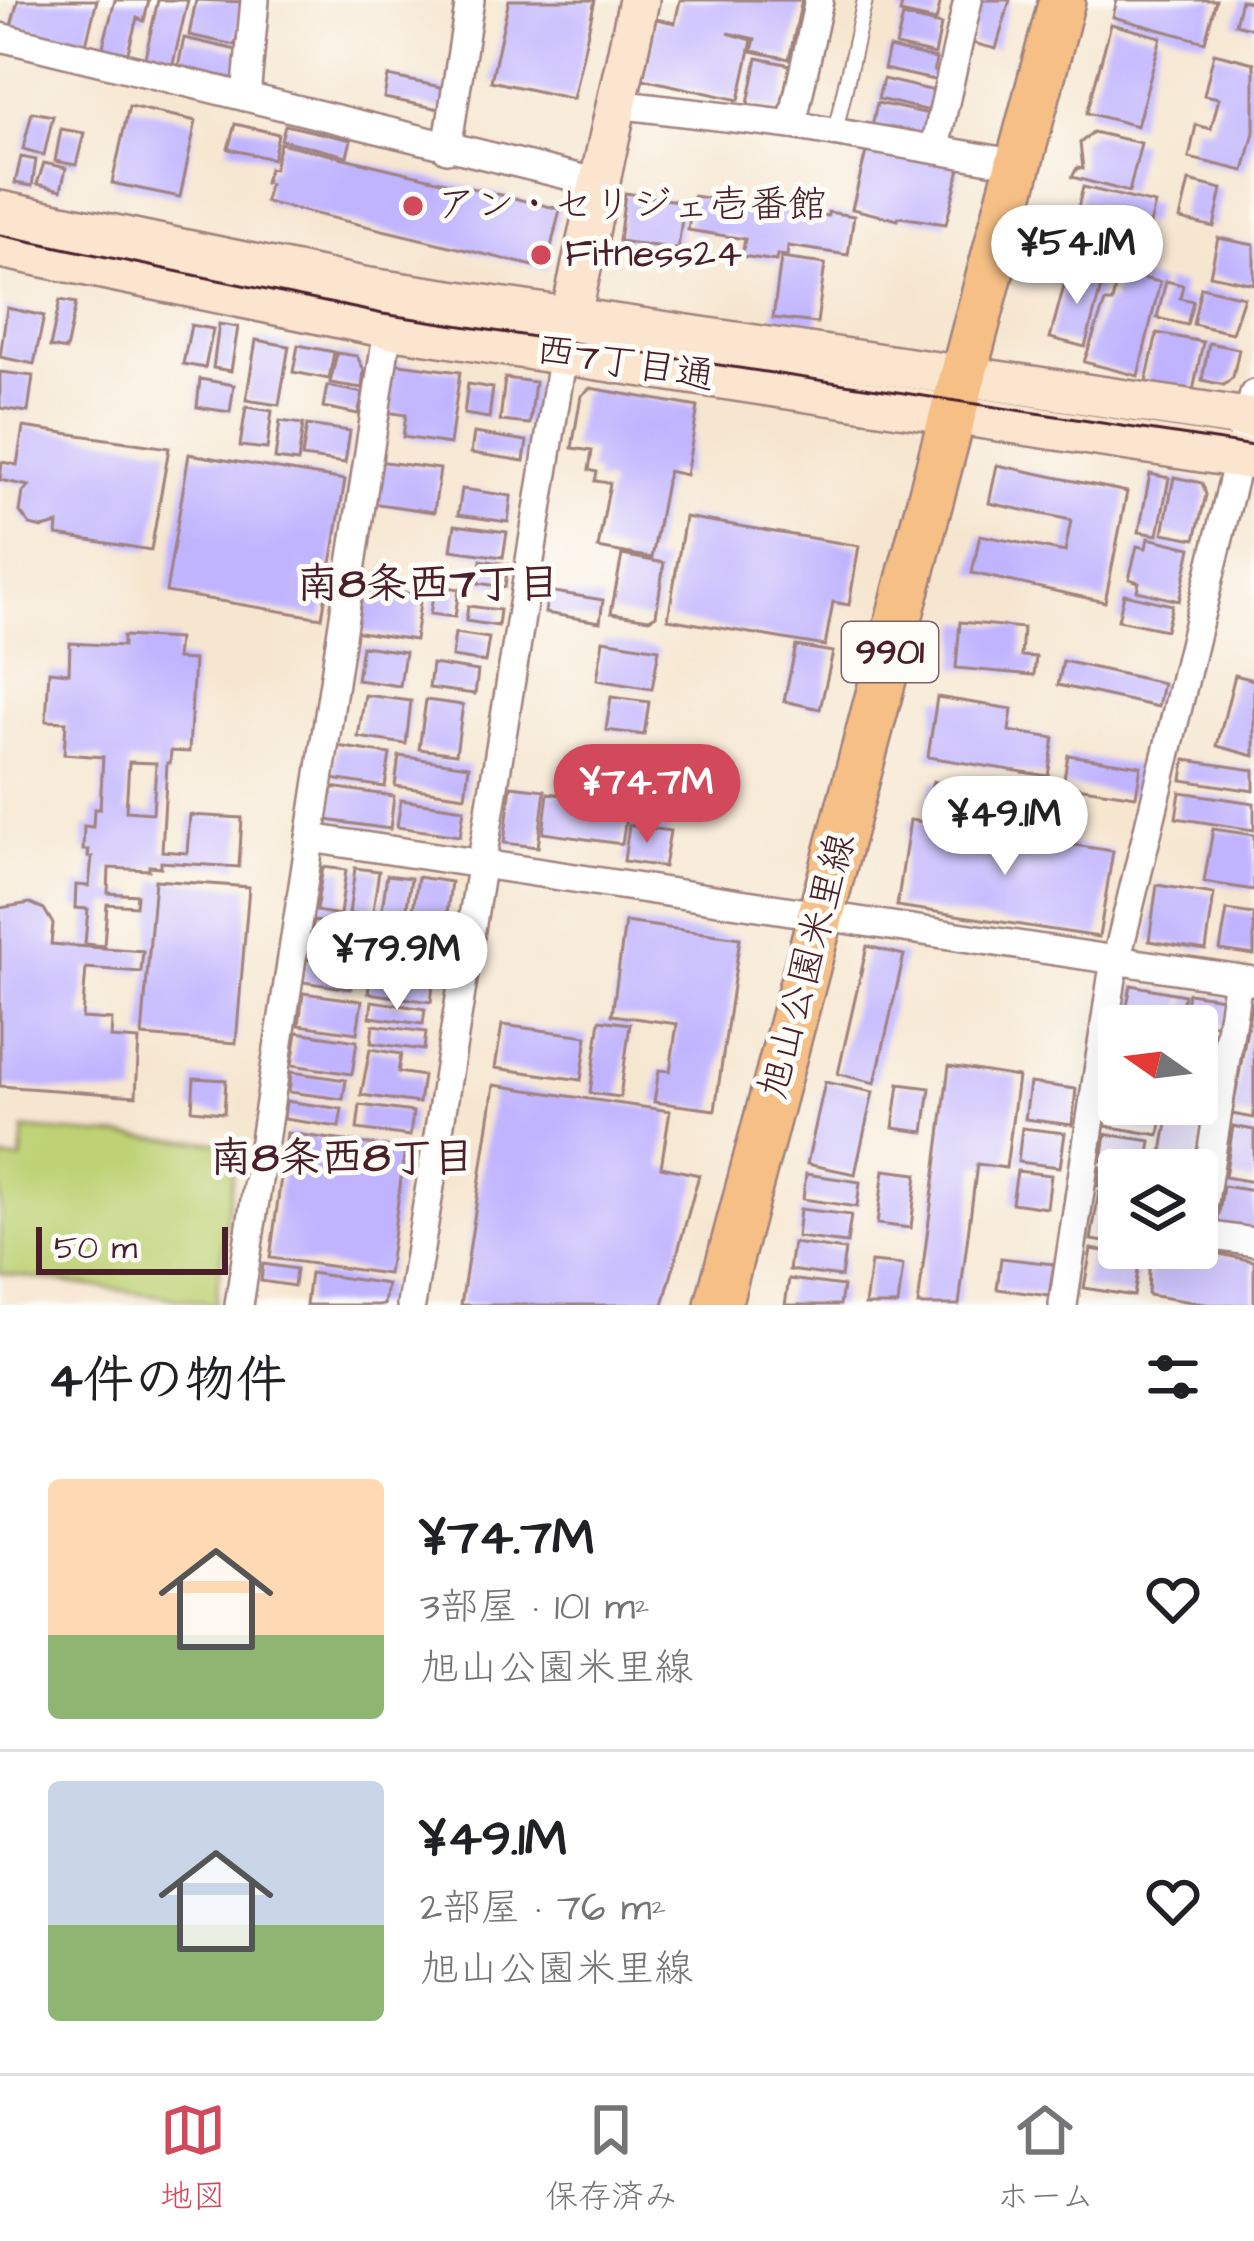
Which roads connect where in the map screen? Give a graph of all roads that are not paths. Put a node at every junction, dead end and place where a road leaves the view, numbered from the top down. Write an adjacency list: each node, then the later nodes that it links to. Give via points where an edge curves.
1 (255, 0): 9 (street)
2 (470, 0): 14 (street)
3 (639, 0): 10 (street)
4 (819, 0): 11 (street)
5 (865, 0): 12 (lane)
6 (968, 0): 13 (street)
7 (1062, 0): 15 (main road, 旭山公園米里線 / 9901)
8 (0, 37): 9 (street)
9 (246, 98): 14 (street)
10 (616, 104): 11 (street); 16 (street)
11 (793, 125): 12 (street)
12 (835, 132): 13 (street)
13 (935, 147): 15 (street)
14 (447, 149): 16 (street)
15 (1019, 164): 21 (main road, 旭山公園米里線 / 9901)
16 (599, 183): 20 (street)
17 (0, 211): 20 (street, 西7丁目通)
18 (0, 248): 19 (street, 西7丁目通)
19 (388, 328): 20 (street, 西7丁目通); 24 (street)
20 (566, 337): 21 (street, 西7丁目通); 25 (street)
21 (957, 396): 22 (street, 西7丁目通); 23 (street, 西7丁目通); 26 (main road, 旭山公園米里線 / 9901)
22 (1252, 411): 23 (street)
23 (1246, 458): 27 (street)
24 (310, 838): 25 (street); 30 (street)
25 (480, 863): 26 (street); 31 (street)
26 (821, 915): 27 (street); 32 (main road, 旭山公園米里線 / 9901)
27 (1117, 960): 28 (street); 33 (street)
28 (1246, 980): 29 (street, via 1199,1234)
29 (1254, 1242)
30 (239, 1305)
31 (412, 1305)
32 (718, 1305)
33 (1063, 1305)

